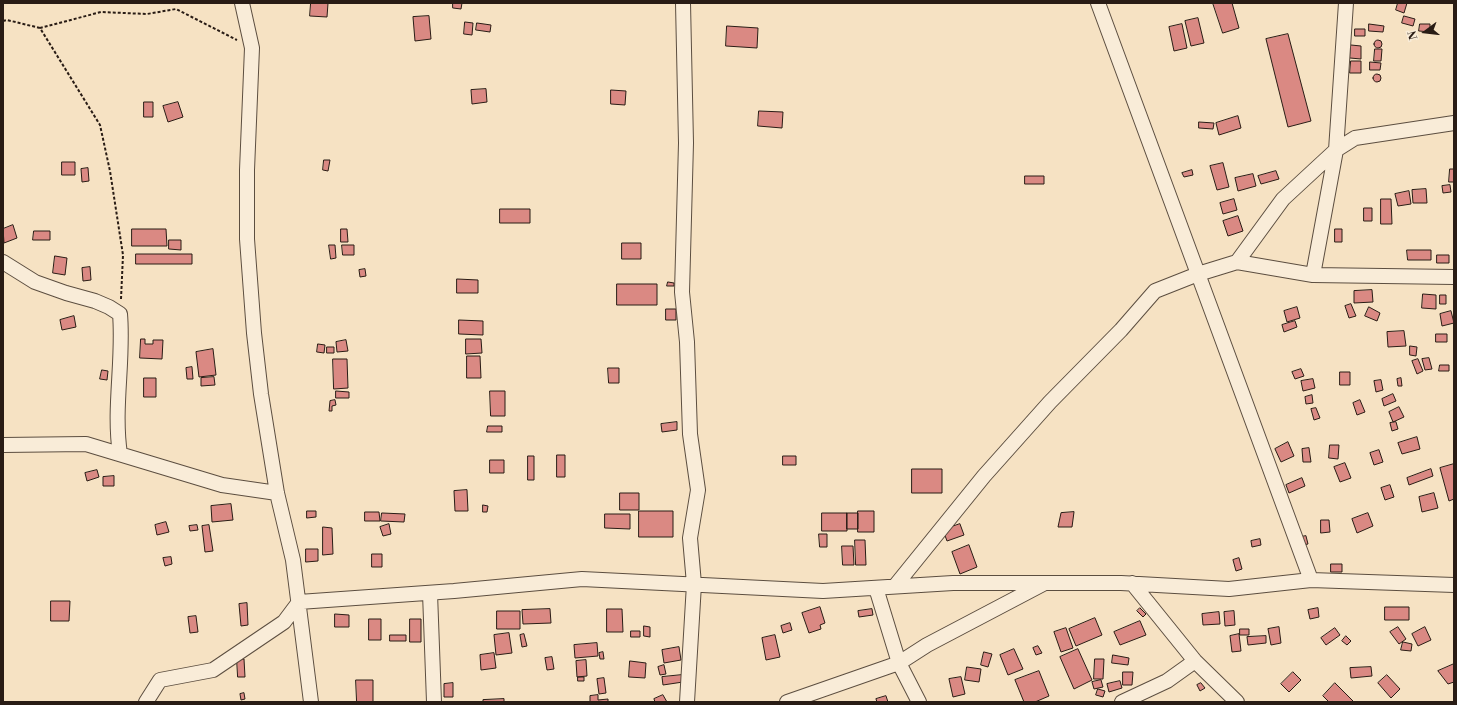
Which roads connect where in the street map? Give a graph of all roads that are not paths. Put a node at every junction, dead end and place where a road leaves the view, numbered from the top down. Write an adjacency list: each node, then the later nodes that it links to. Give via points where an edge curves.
1 (242, 3): 14 (street, via 252,48 246,170 247,239 258,371)
2 (683, 3): 18 (street, via 686,144 682,292 687,342 690,434 698,490 690,538)
3 (1098, 3): 9 (street)
4 (1346, 3): 6 (street)
5 (1454, 123): 6 (street, via 1355,138)
6 (1336, 150): 8 (street, via 1283,199); 10 (street)
7 (3, 262): 13 (street, via 35,282 95,301 120,314)
8 (1237, 262): 9 (street); 10 (street)
9 (1198, 274): 15 (street); 20 (street, via 1155,291 989,470)
10 (1313, 275): 11 (street)
11 (1454, 277)
12 (3, 445): 13 (street, via 86,444)
13 (120, 454): 14 (street, via 222,485)
14 (277, 493): 23 (street, via 292,560)
15 (1311, 580): 17 (street, via 1230,589); 19 (street)
16 (1045, 583): 17 (street); 20 (street); 24 (street)
17 (1132, 583): 25 (street)
18 (694, 584): 21 (street, via 823,591); 22 (street, via 582,580); 29 (street)
19 (1454, 585)
20 (894, 586): 21 (street)
21 (876, 588): 24 (street)
22 (430, 593): 23 (street); 28 (street)
23 (298, 602): 26 (street, via 284,622 213,670 160,680); 27 (street)
24 (899, 662): 30 (street); 31 (street)
25 (1195, 662): 32 (street, via 1167,681); 33 (street)
26 (146, 702)
27 (311, 702)
28 (434, 702)
29 (687, 702)
30 (787, 702)
31 (919, 702)
32 (1122, 702)
33 (1237, 702)

